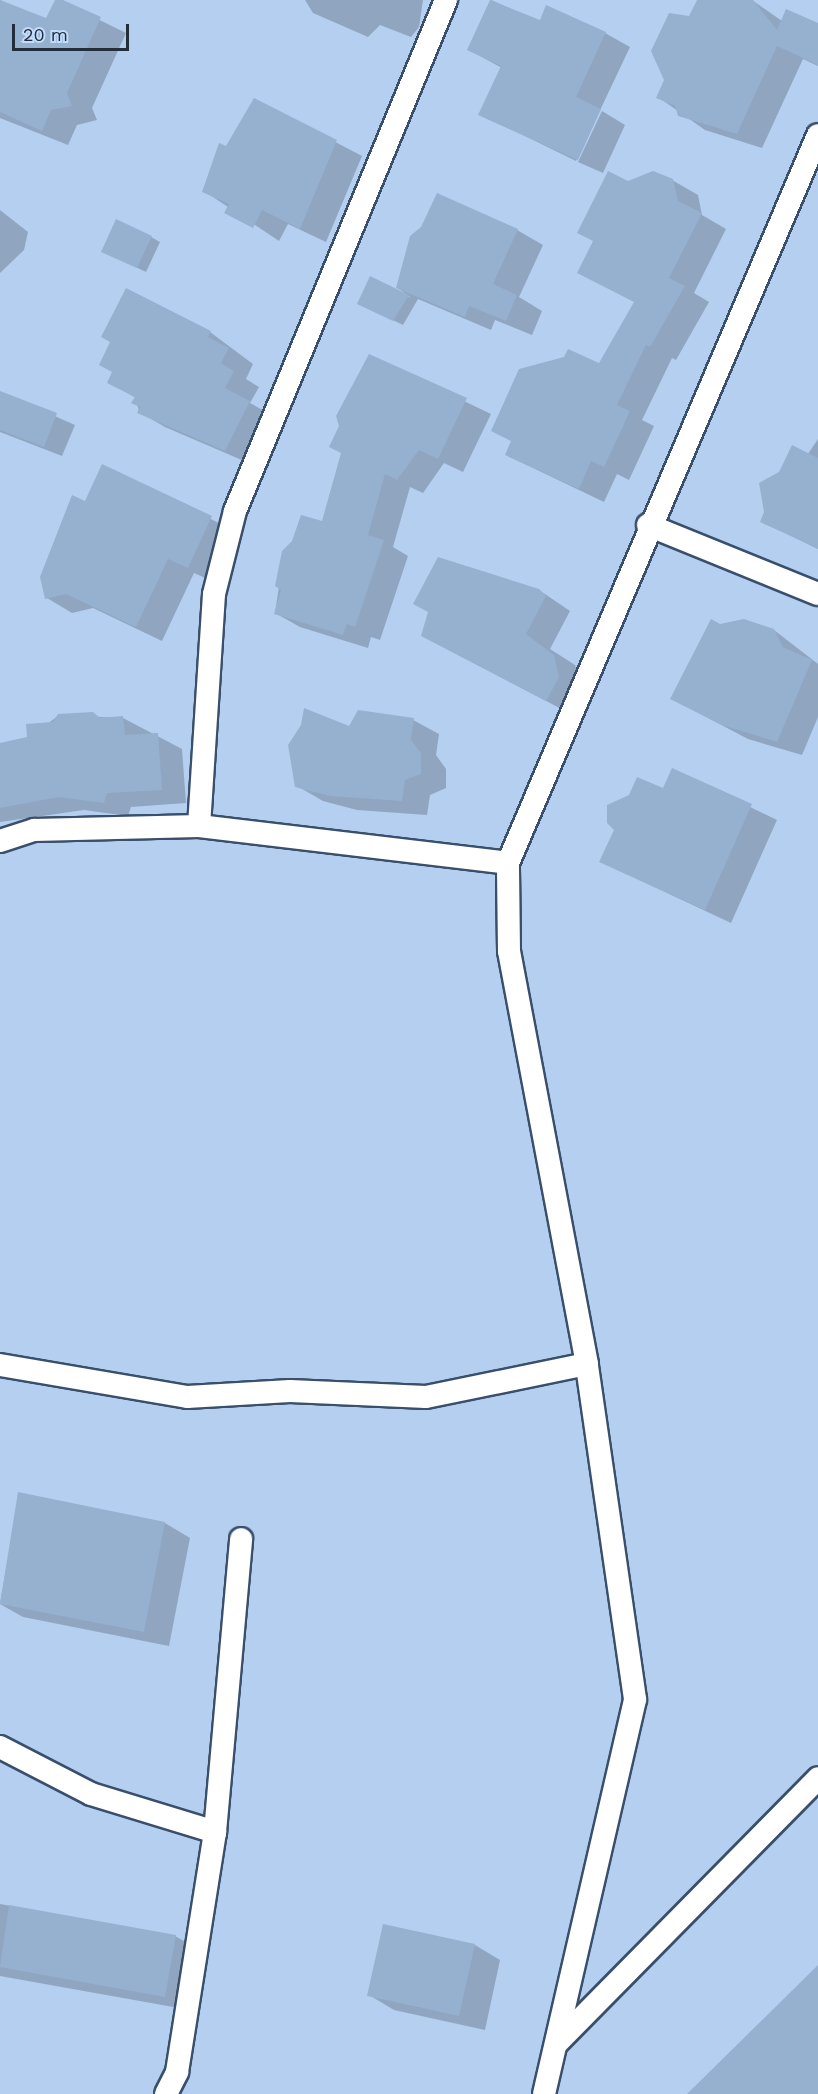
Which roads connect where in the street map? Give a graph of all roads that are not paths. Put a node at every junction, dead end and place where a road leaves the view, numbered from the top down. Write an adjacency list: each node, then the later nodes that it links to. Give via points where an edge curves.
1 (447, 0): 5 (lane, via 235,511 214,594)
2 (818, 135): 3 (lane)
3 (648, 525): 4 (lane); 7 (lane)
4 (818, 594)
5 (199, 826): 6 (lane, via 34,830); 7 (lane)
6 (0, 841)
7 (508, 863): 8 (lane, via 509,951)
8 (587, 1364): 9 (lane, via 426,1397 290,1391 187,1397); 14 (lane, via 634,1699)
9 (0, 1365)
10 (241, 1539): 13 (lane)
11 (0, 1747): 13 (lane, via 92,1794)
12 (818, 1778): 14 (lane)
13 (215, 1832): 15 (lane, via 177,2072)
14 (556, 2044): 16 (lane)
15 (166, 2094)
16 (544, 2094)

